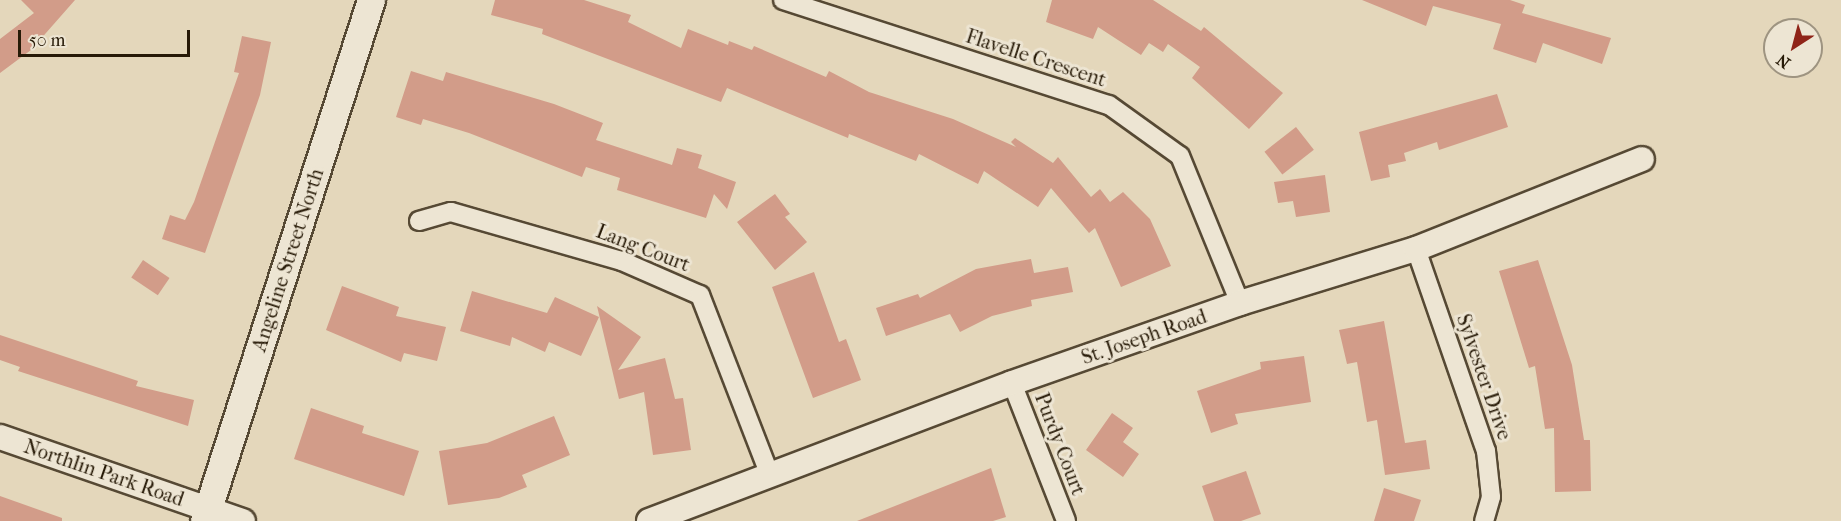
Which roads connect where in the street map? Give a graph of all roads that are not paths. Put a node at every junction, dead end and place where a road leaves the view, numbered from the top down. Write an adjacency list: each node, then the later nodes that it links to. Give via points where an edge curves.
1 (371, 0): 10 (main road, Angeline Street North)
2 (783, 0): 6 (street, Flavelle Crescent, via 1109,105 1180,156)
3 (1642, 159): 5 (street, St. Joseph Road)
4 (419, 221): 9 (street, Lang Court, via 451,212 622,261 700,295)
5 (1416, 249): 6 (street, St. Joseph Road); 14 (street, Sylvester Drive, via 1486,452 1491,497)
6 (1240, 303): 7 (street, St. Joseph Road)
7 (1012, 383): 9 (street, St. Joseph Road); 13 (street, Purdy Court)
8 (0, 437): 10 (street, Northlin Park Road, via 181,496)
9 (769, 473): 12 (street, St. Joseph Road)
10 (206, 516): 11 (street)
11 (243, 521)
12 (649, 521)
13 (1066, 521)
14 (1484, 521)

